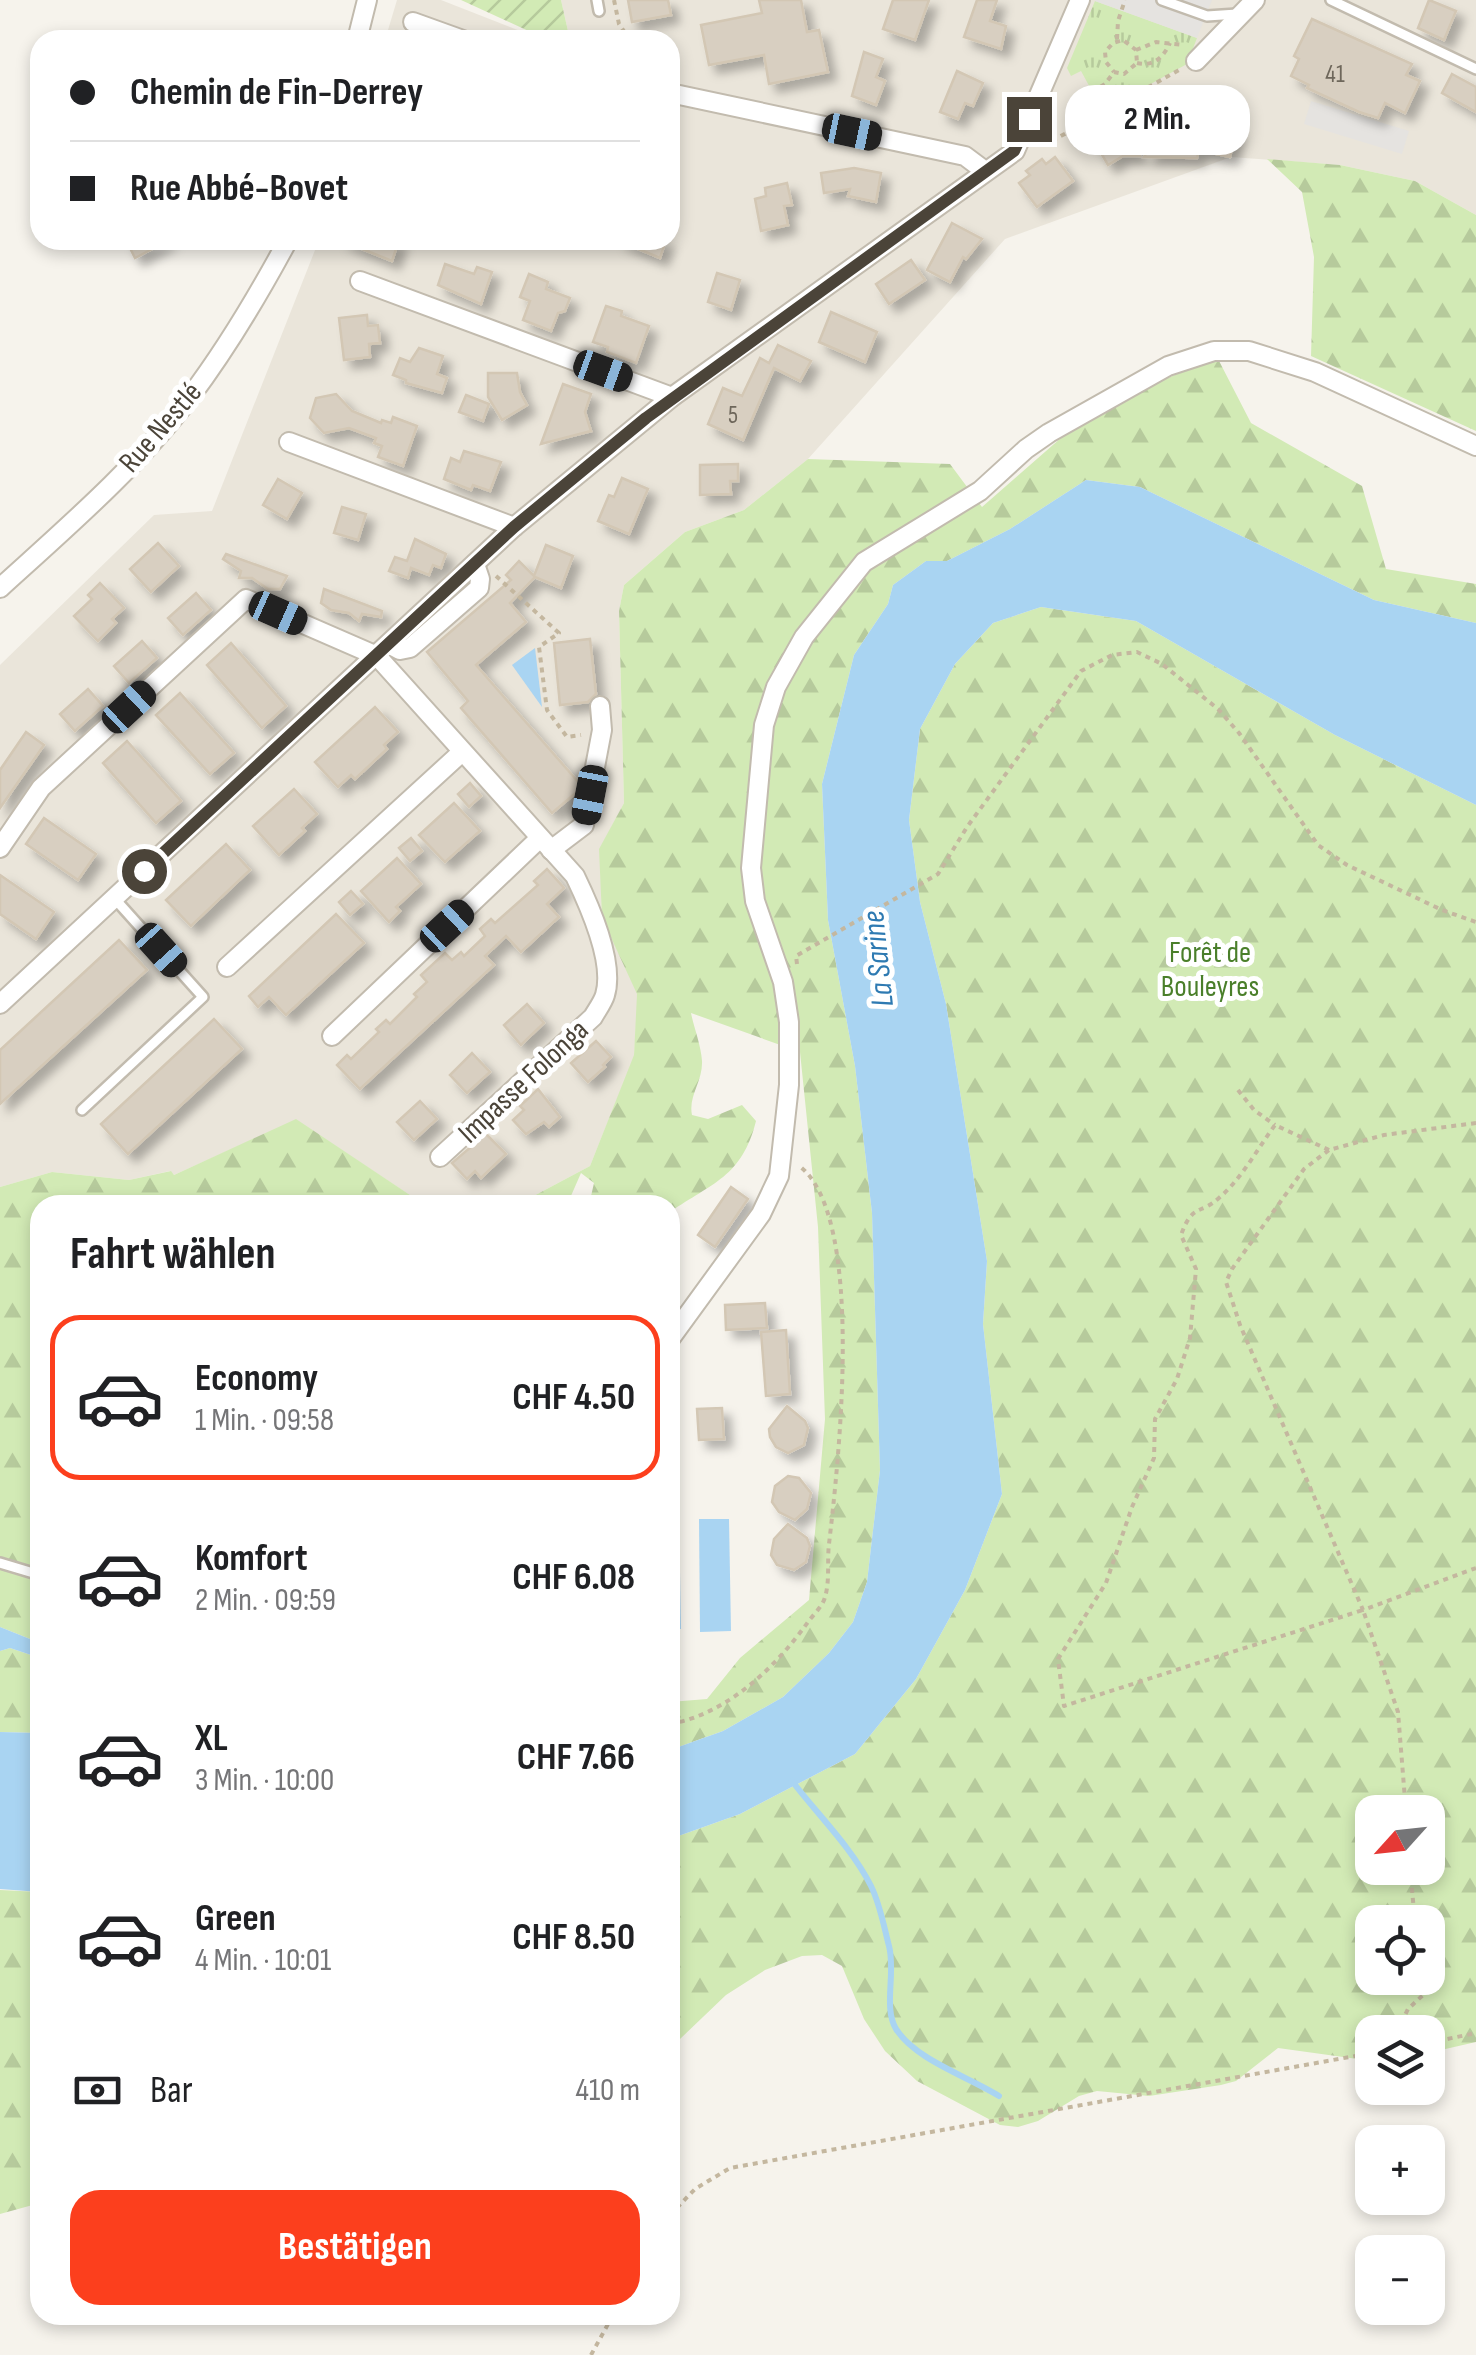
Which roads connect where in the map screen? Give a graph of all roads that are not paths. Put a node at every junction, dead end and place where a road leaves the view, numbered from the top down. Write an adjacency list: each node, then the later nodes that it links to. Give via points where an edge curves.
1 (367, 0): 7 (street)
2 (1080, 0): 12 (street, via 1014,151)
3 (1162, 0): 5 (lane, via 1208,16)
4 (1331, 0): 10 (lane)
5 (1249, 7): 9 (street)
6 (413, 22): 8 (street)
7 (360, 30)
8 (435, 30)
9 (1202, 55)
10 (1476, 69)
11 (680, 95): 12 (street, via 965,156)
12 (985, 171): 15 (street)
13 (282, 250): 19 (street, Rue Nestlé, via 190,398 91,506)
14 (360, 281): 15 (street)
15 (672, 397): 18 (street)
16 (289, 442): 18 (street)
17 (1476, 446): 31 (street, via 1316,372 1249,351 1214,350 1168,366 1048,433 980,492 864,562 804,636 764,725 751,868 790,1022 783,1157 770,1199)
18 (514, 527): 20 (street)
19 (0, 588)
20 (383, 650): 22 (street, Impasse Folonga); 24 (street, via 246,599 41,788); 25 (street)
21 (600, 706): 23 (street, via 602,732 584,825)
22 (462, 752): 23 (street, Impasse Folonga); 26 (street)
23 (546, 844): 28 (street); 30 (street, Impasse Folonga, via 575,876 594,916 606,994 593,1017)
24 (0, 848)
25 (114, 898): 27 (street); 29 (lane, via 203,997)
26 (227, 967)
27 (0, 1004)
28 (332, 1036)
29 (82, 1110)
30 (440, 1157)
31 (680, 1326)
32 (0, 1563): 33 (lane)
33 (30, 1572)

